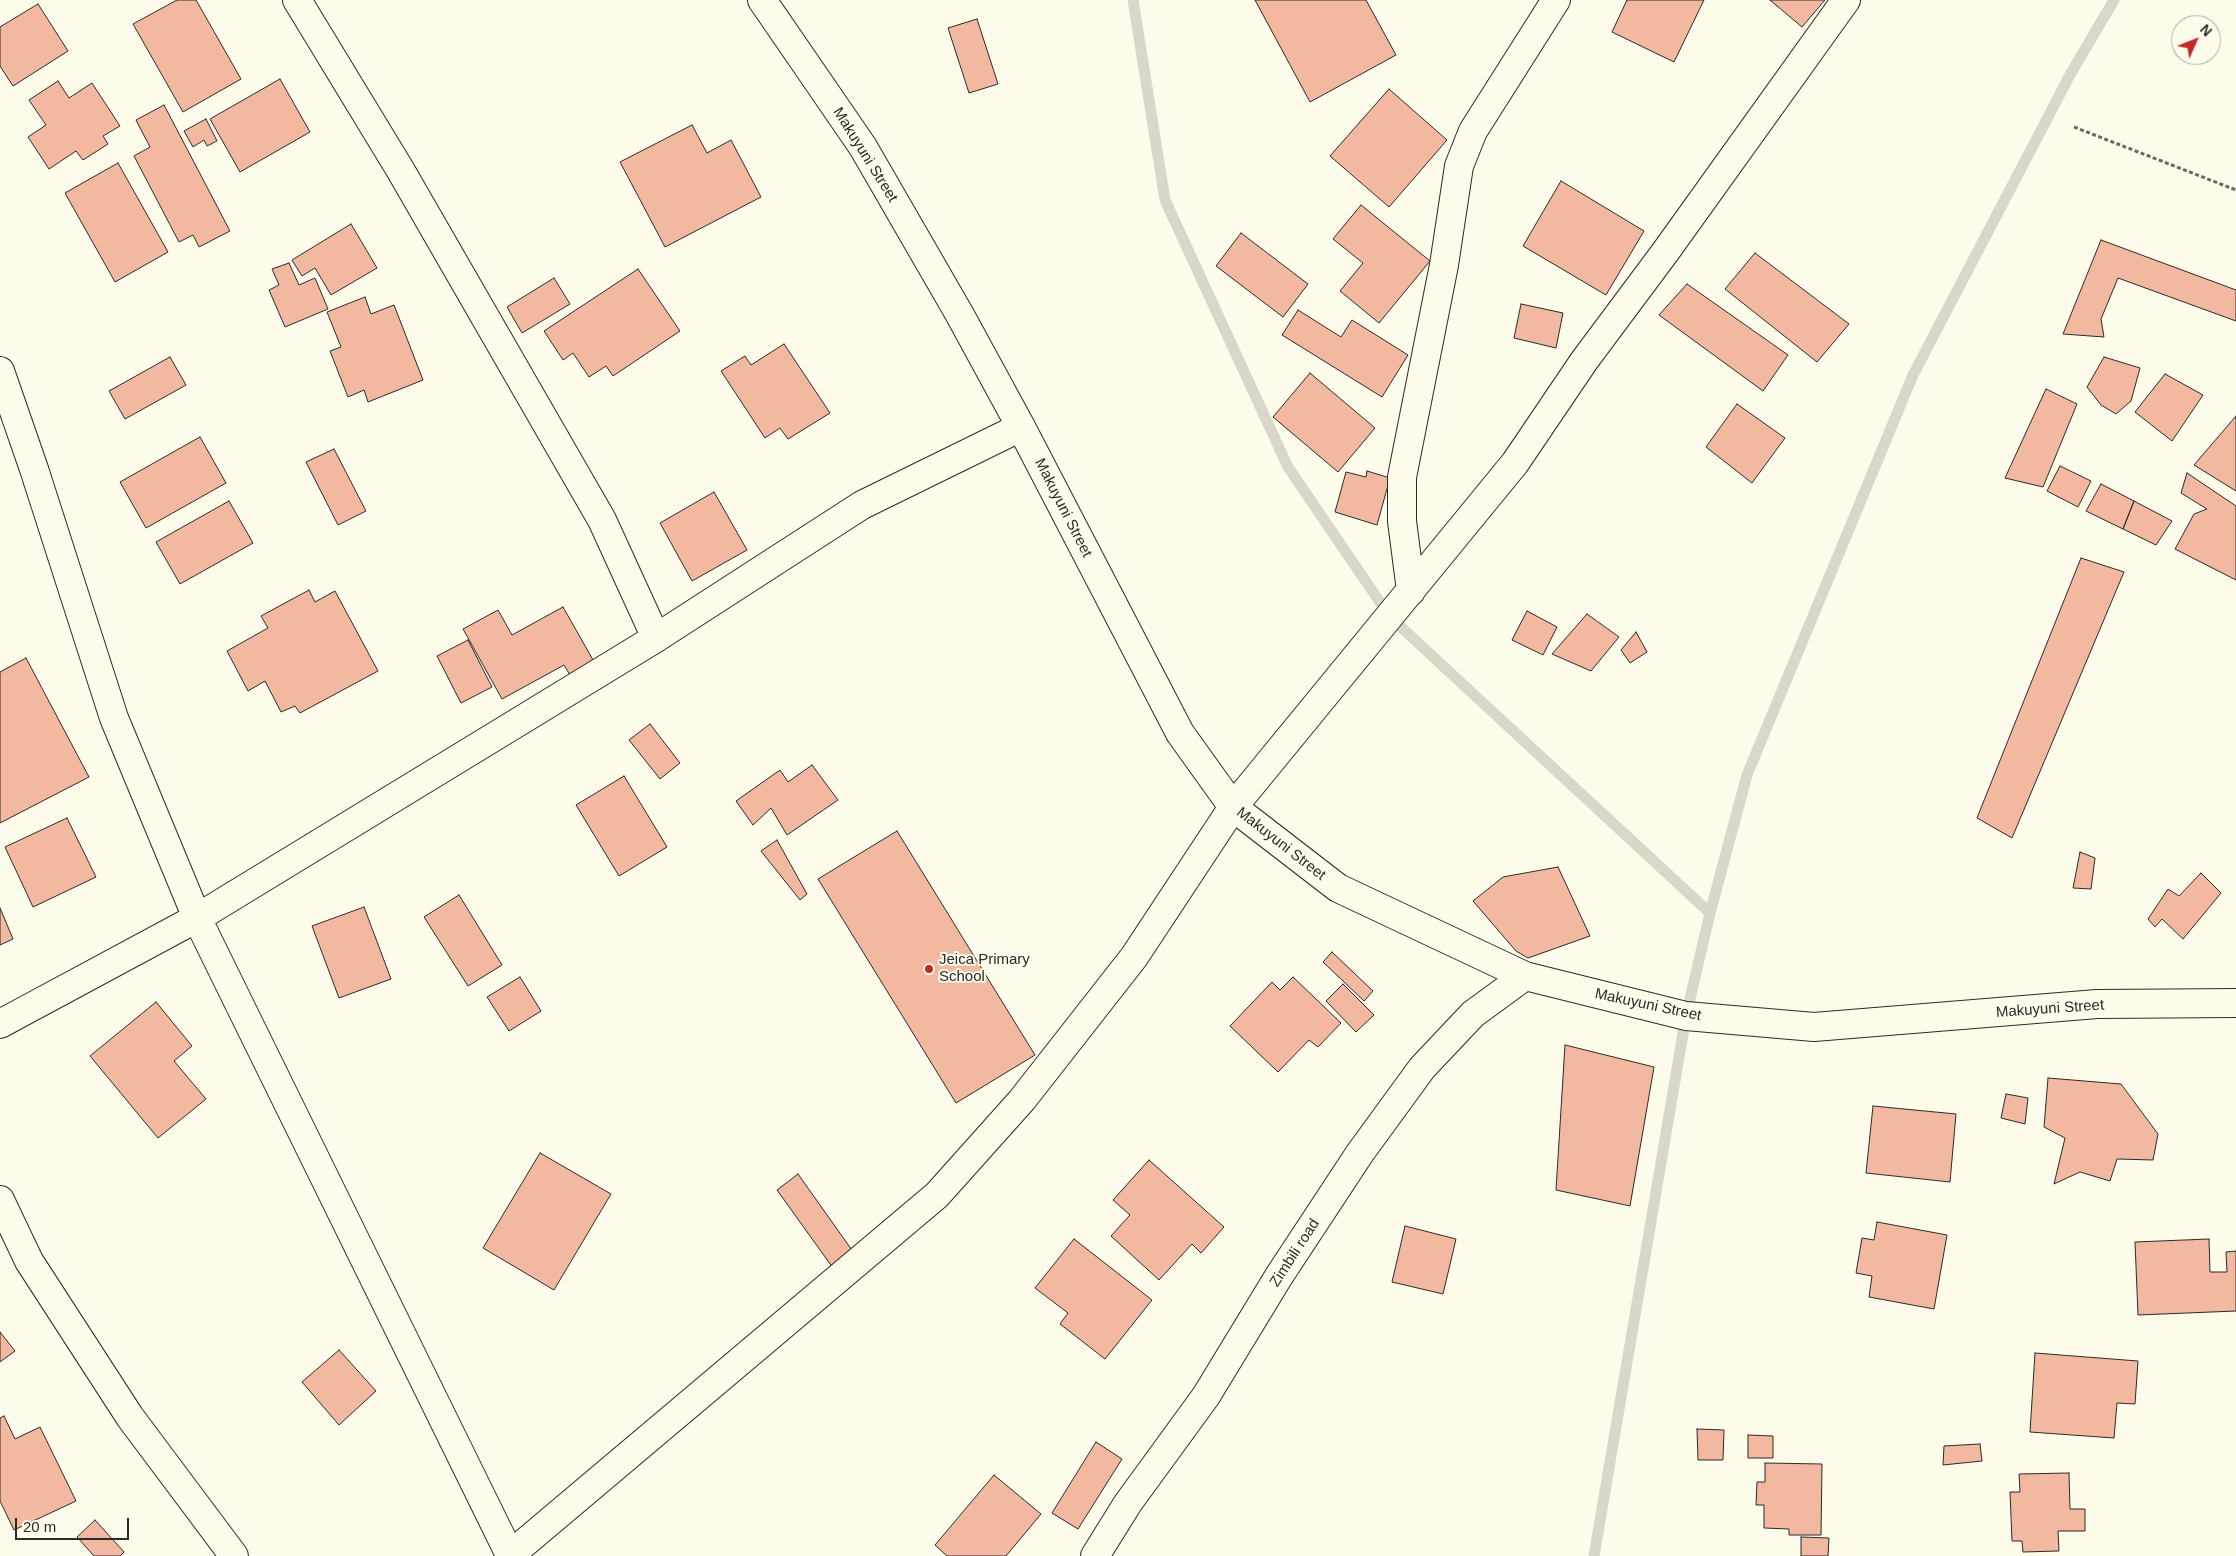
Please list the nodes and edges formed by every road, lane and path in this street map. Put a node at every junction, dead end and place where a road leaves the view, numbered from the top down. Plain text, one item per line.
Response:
1 (297, 0) edge
2 (762, 0) edge
3 (1556, 0) edge
4 (1846, 0) edge
5 (2074, 127) dead end
6 (2236, 190) edge
7 (0, 371) edge
8 (1021, 427) junction
9 (1411, 592) junction
10 (656, 638) junction
11 (1233, 807) junction
12 (197, 918) junction
13 (1526, 976) junction
14 (2236, 1004) edge
15 (0, 1024) edge
16 (0, 1200) edge
17 (234, 1556) edge
18 (509, 1556) edge
19 (1094, 1556) edge

1 - 10 street
2 - 8 street, Makuyuni Street
3 - 9 street
4 - 9 street
5 - 6 path
7 - 12 street
8 - 10 street
8 - 11 street, Makuyuni Street
9 - 11 street
10 - 12 street
11 - 13 street, Makuyuni Street
11 - 18 street
12 - 15 street
12 - 18 street
13 - 14 street, Makuyuni Street
13 - 19 street, Zimbili road
16 - 17 street

